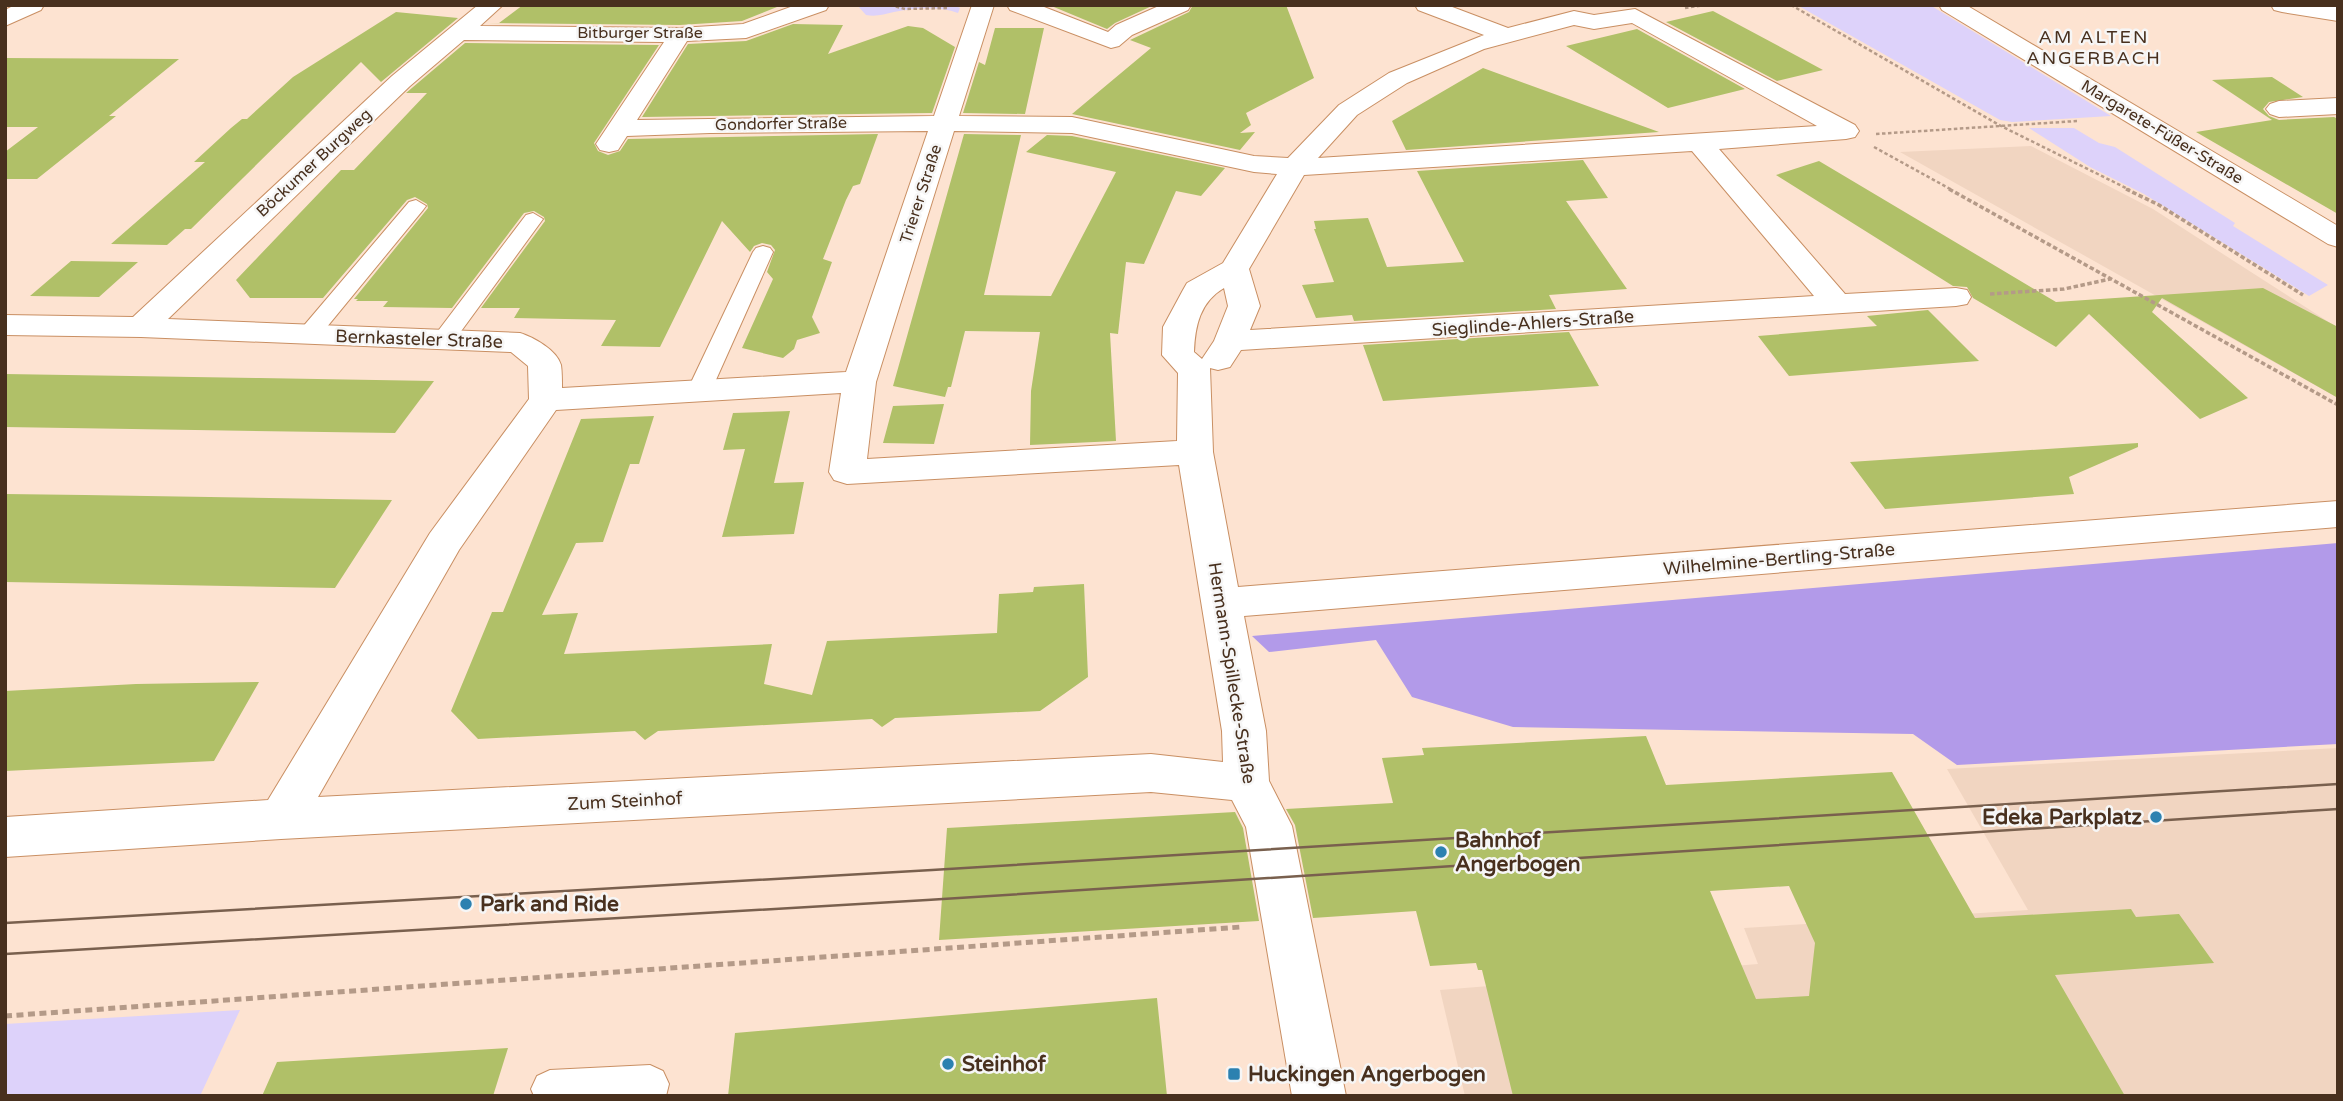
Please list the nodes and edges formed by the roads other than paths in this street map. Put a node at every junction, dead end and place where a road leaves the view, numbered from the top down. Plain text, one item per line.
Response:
1 (33, 5) edge
2 (492, 5) edge
3 (818, 5) edge
4 (983, 5) edge
5 (1018, 5) edge
6 (1180, 5) edge
7 (1426, 5) edge
8 (1950, 5) edge
9 (2282, 5) edge
10 (2326, 10) edge
11 (5, 19) edge
12 (457, 33) junction
13 (680, 34) junction
14 (1505, 35) junction
15 (2338, 106) edge
16 (2279, 109) dead end
17 (945, 123) junction
18 (617, 129) junction
19 (1699, 143) junction
20 (604, 152) dead end
21 (1295, 167) junction
22 (416, 206) dead end
23 (533, 219) dead end
24 (2338, 239) edge
25 (763, 252) dead end
26 (1234, 269) junction
27 (1956, 297) road end
28 (1837, 303) junction
29 (5, 325) edge
30 (141, 327) junction
31 (309, 334) junction
32 (443, 340) junction
33 (1230, 341) junction
34 (1195, 370) junction
35 (859, 382) junction
36 (699, 391) junction
37 (546, 400) junction
38 (1195, 452) junction
39 (2338, 514) edge
40 (1221, 603) junction
41 (1245, 783) junction
42 (281, 819) junction
43 (5, 837) edge
44 (550, 1088) dead end
45 (647, 1096) edge
46 (1319, 1096) edge

1 - 11 street
2 - 12 street, Böckumer Burgweg
3 - 13 street, Bitburger Straße
4 - 17 street, Trierer Straße
5 - 6 street
7 - 14 street
8 - 24 street, Margarete-Füßer-Straße
9 - 10 street
12 - 13 street, Bitburger Straße
12 - 30 street, Böckumer Burgweg
13 - 18 street
14 - 19 street
14 - 21 street
15 - 16 street
17 - 18 street, Gondorfer Straße
17 - 21 street
17 - 35 street, Trierer Straße
18 - 20 street
19 - 21 street
19 - 28 street
21 - 26 street
22 - 31 lane
23 - 32 lane
25 - 36 lane
26 - 33 street
26 - 34 street
27 - 28 street, Sieglinde-Ahlers-Straße
28 - 33 street, Sieglinde-Ahlers-Straße
29 - 30 street, Bernkasteler Straße
30 - 31 street, Bernkasteler Straße
31 - 32 street, Bernkasteler Straße
32 - 37 street, Bernkasteler Straße
33 - 34 street
34 - 38 street, Hermann-Spillecke-Straße
35 - 36 street
35 - 38 street, Trierer Straße
36 - 37 street
37 - 42 street
38 - 40 street, Hermann-Spillecke-Straße
39 - 40 street, Wilhelmine-Bertling-Straße
40 - 41 street, Hermann-Spillecke-Straße
41 - 42 street, Zum Steinhof
41 - 46 street, Hermann-Spillecke-Straße
42 - 43 street, Zum Steinhof
44 - 45 lane

